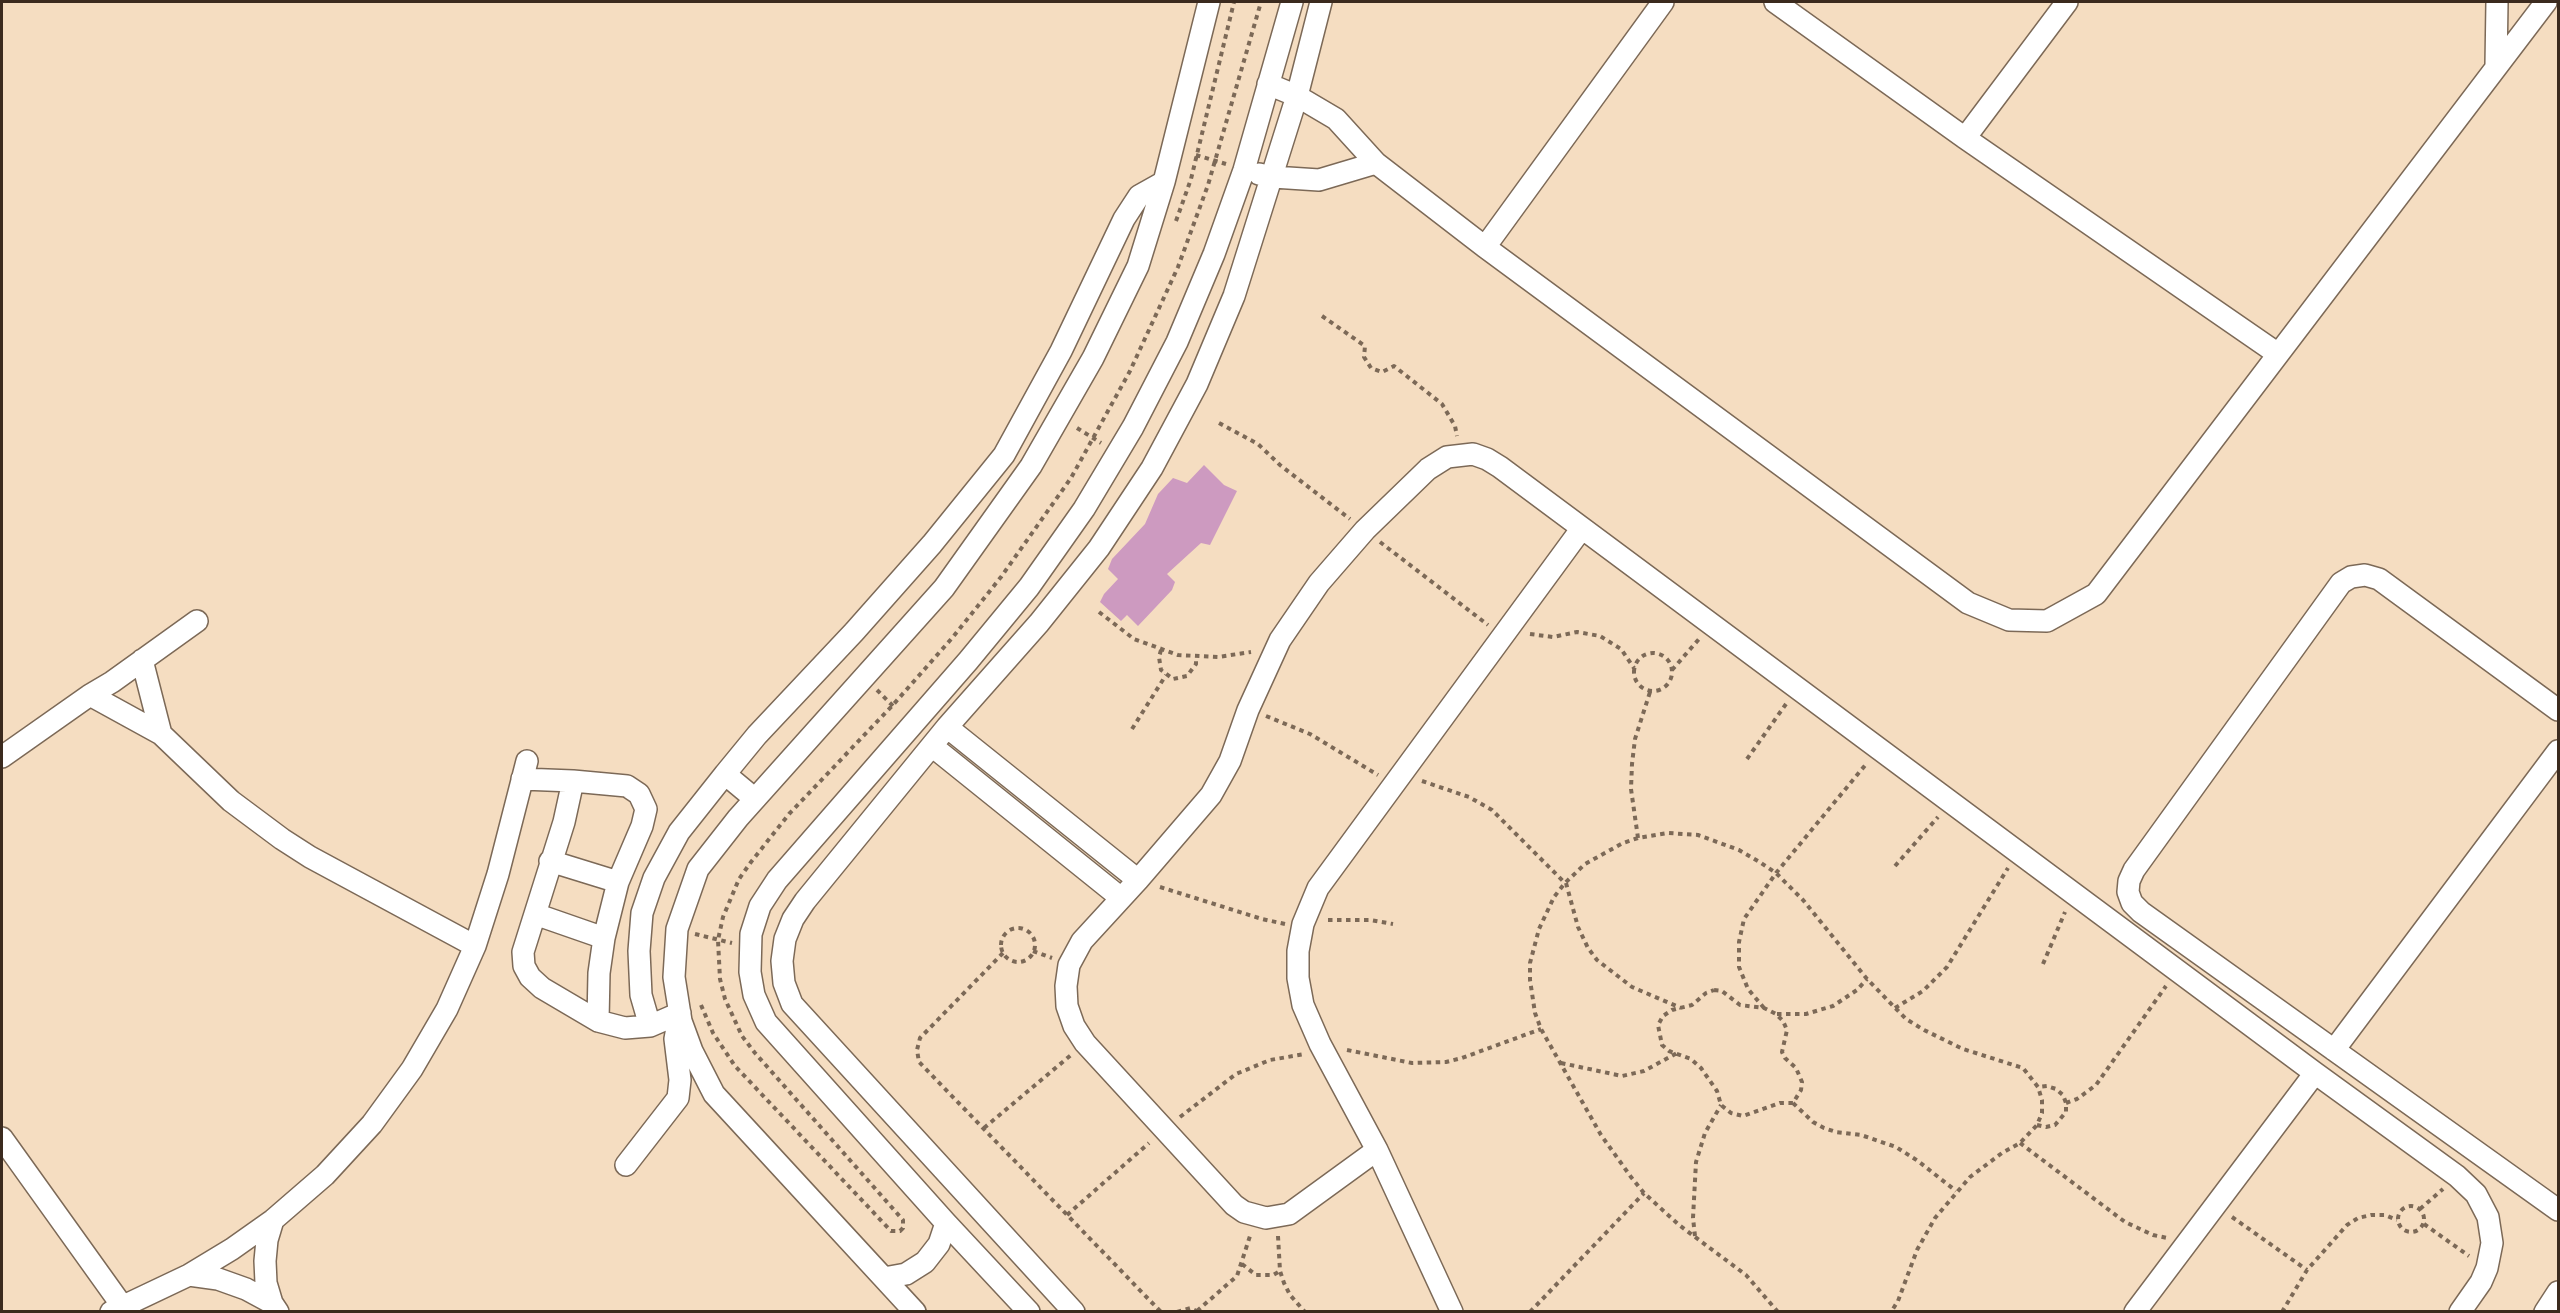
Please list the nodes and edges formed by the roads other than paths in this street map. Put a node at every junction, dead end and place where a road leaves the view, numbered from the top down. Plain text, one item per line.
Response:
1 (1209, 2) edge
2 (1292, 2) edge
3 (1321, 2) edge
4 (1663, 2) edge
5 (1775, 2) edge
6 (2067, 2) edge
7 (2497, 2) edge
8 (2546, 2) edge
9 (2496, 66) junction
10 (1268, 84) junction
11 (1297, 96) junction
12 (1965, 138) junction
13 (1376, 163) junction
14 (1244, 170) junction
15 (1273, 177) junction
16 (1164, 182) junction
17 (1485, 247) junction
18 (2278, 354) junction
19 (1582, 528) junction
20 (197, 621) dead end
21 (142, 660) junction
22 (90, 695) junction
23 (2559, 710) edge
24 (947, 727) junction
25 (161, 734) junction
26 (932, 746) junction
27 (2559, 751) edge
28 (2, 757) edge
29 (725, 774) junction
30 (573, 780) junction
31 (755, 799) junction
32 (550, 861) junction
33 (1138, 880) junction
34 (618, 882) junction
35 (1121, 898) junction
36 (535, 914) junction
37 (604, 938) junction
38 (475, 946) junction
39 (681, 1017) junction
40 (598, 1021) junction
41 (650, 1026) junction
42 (2334, 1050) junction
43 (2314, 1073) junction
44 (2, 1138) edge
45 (1377, 1149) junction
46 (626, 1165) dead end
47 (2558, 1210) edge
48 (273, 1220) junction
49 (945, 1223) junction
50 (189, 1275) junction
51 (884, 1278) junction
52 (2559, 1292) edge
53 (275, 1307) edge
54 (117, 1309) edge
55 (1021, 1310) edge
56 (915, 1311) edge
57 (1074, 1311) edge
58 (1452, 1311) edge
59 (2135, 1311) edge
60 (2460, 1311) edge
61 (2545, 1311) edge

1 - 16 street
2 - 10 street
3 - 11 street
4 - 17 street
5 - 12 street
6 - 12 street
7 - 9 street
8 - 9 street
9 - 18 street
10 - 11 street
10 - 14 street
11 - 13 street
11 - 15 street
12 - 18 street
13 - 15 street
13 - 17 street
14 - 15 street
14 - 49 street
15 - 24 street
16 - 29 street
16 - 31 street
17 - 18 street
19 - 33 street
19 - 43 street
19 - 45 street
20 - 21 street
21 - 22 street
21 - 25 street
22 - 25 street
22 - 28 street
23 - 42 street
24 - 26 street
24 - 33 street
25 - 38 street
26 - 35 street
26 - 57 street
27 - 42 street
29 - 31 street
29 - 41 street
30 - 32 street
30 - 34 street
30 - 38 street
31 - 39 street
32 - 34 street
32 - 36 street
33 - 35 street
34 - 37 street
35 - 45 street
36 - 37 street
36 - 40 street
37 - 40 street
38 - 48 street
39 - 41 street
39 - 46 street
39 - 51 street
40 - 41 street
42 - 47 street
43 - 59 street
43 - 60 street
44 - 54 street
45 - 58 street
48 - 50 street
48 - 53 street
49 - 51 street
49 - 55 street
50 - 53 street
50 - 54 street
51 - 56 street
52 - 61 street

